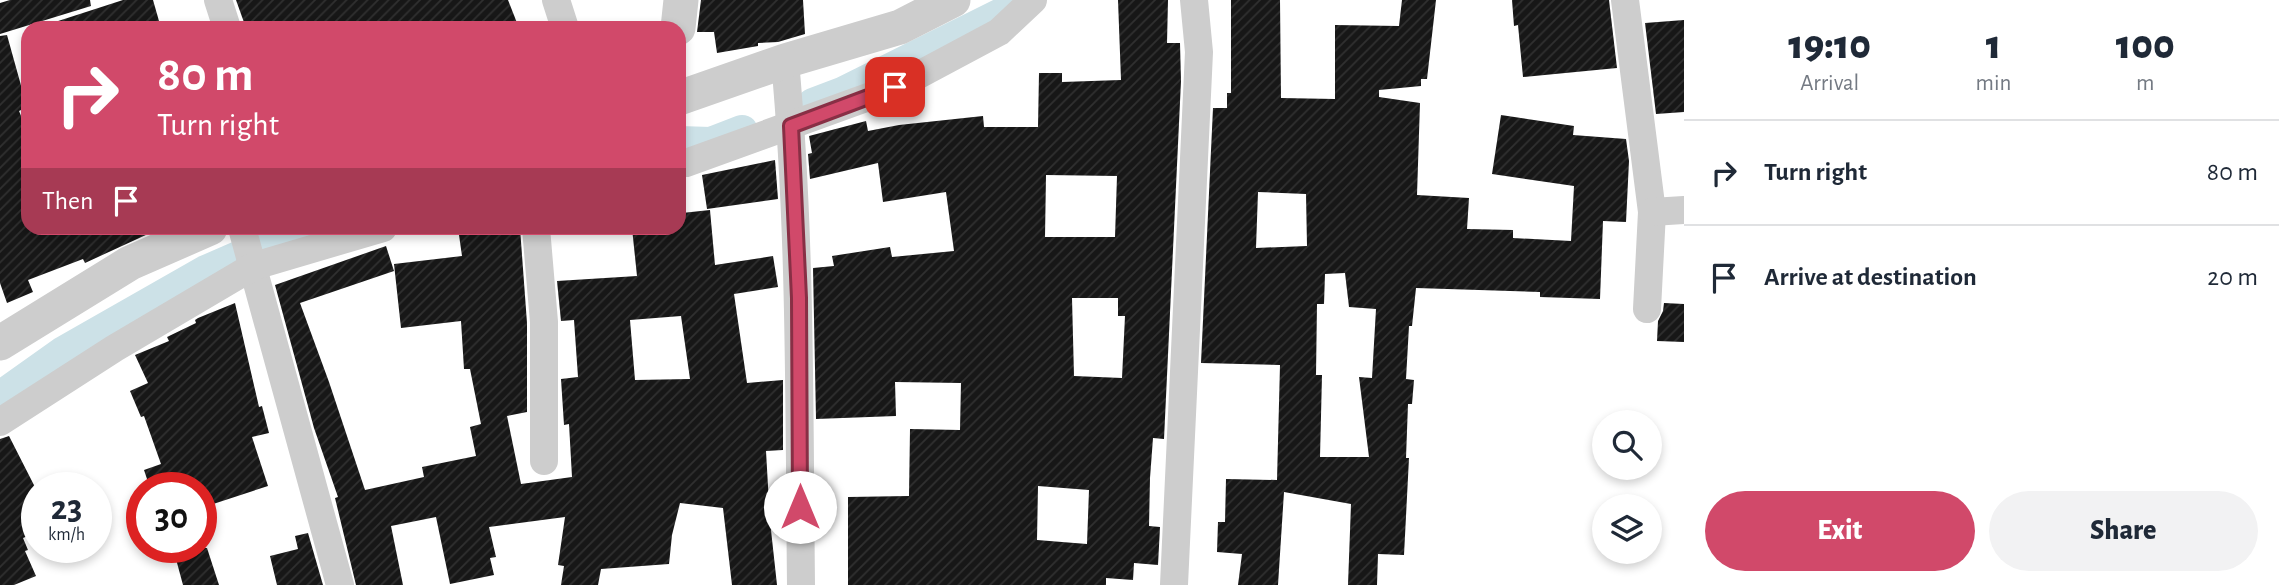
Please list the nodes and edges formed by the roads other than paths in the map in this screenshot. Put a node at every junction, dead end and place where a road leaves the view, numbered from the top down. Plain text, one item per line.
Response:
1 (218, 0) edge
2 (556, 0) edge
3 (681, 0) edge
4 (953, 0) edge
5 (1033, 0) edge
6 (1194, 0) edge
7 (1625, 0) edge
8 (225, 21) edge
9 (563, 21) edge
10 (679, 21) edge
11 (785, 61) junction
12 (686, 96) edge
13 (791, 126) junction
14 (686, 163) edge
15 (1684, 210) edge
16 (1652, 212) junction
17 (194, 235) edge
18 (244, 235) edge
19 (359, 235) edge
20 (537, 235) edge
21 (254, 266) junction
22 (1647, 309) dead end
23 (0, 343) edge
24 (0, 422) edge
25 (544, 461) dead end
26 (340, 585) edge
27 (801, 585) edge
28 (1174, 585) edge

1 - 8 street
2 - 9 street
3 - 10 street
4 - 11 street
5 - 13 street
6 - 28 street
7 - 16 street
11 - 12 street
11 - 13 street
13 - 14 street
13 - 27 street
15 - 16 street
16 - 22 street
17 - 23 street
18 - 21 street
19 - 21 street
20 - 25 street
21 - 24 street
21 - 26 street

